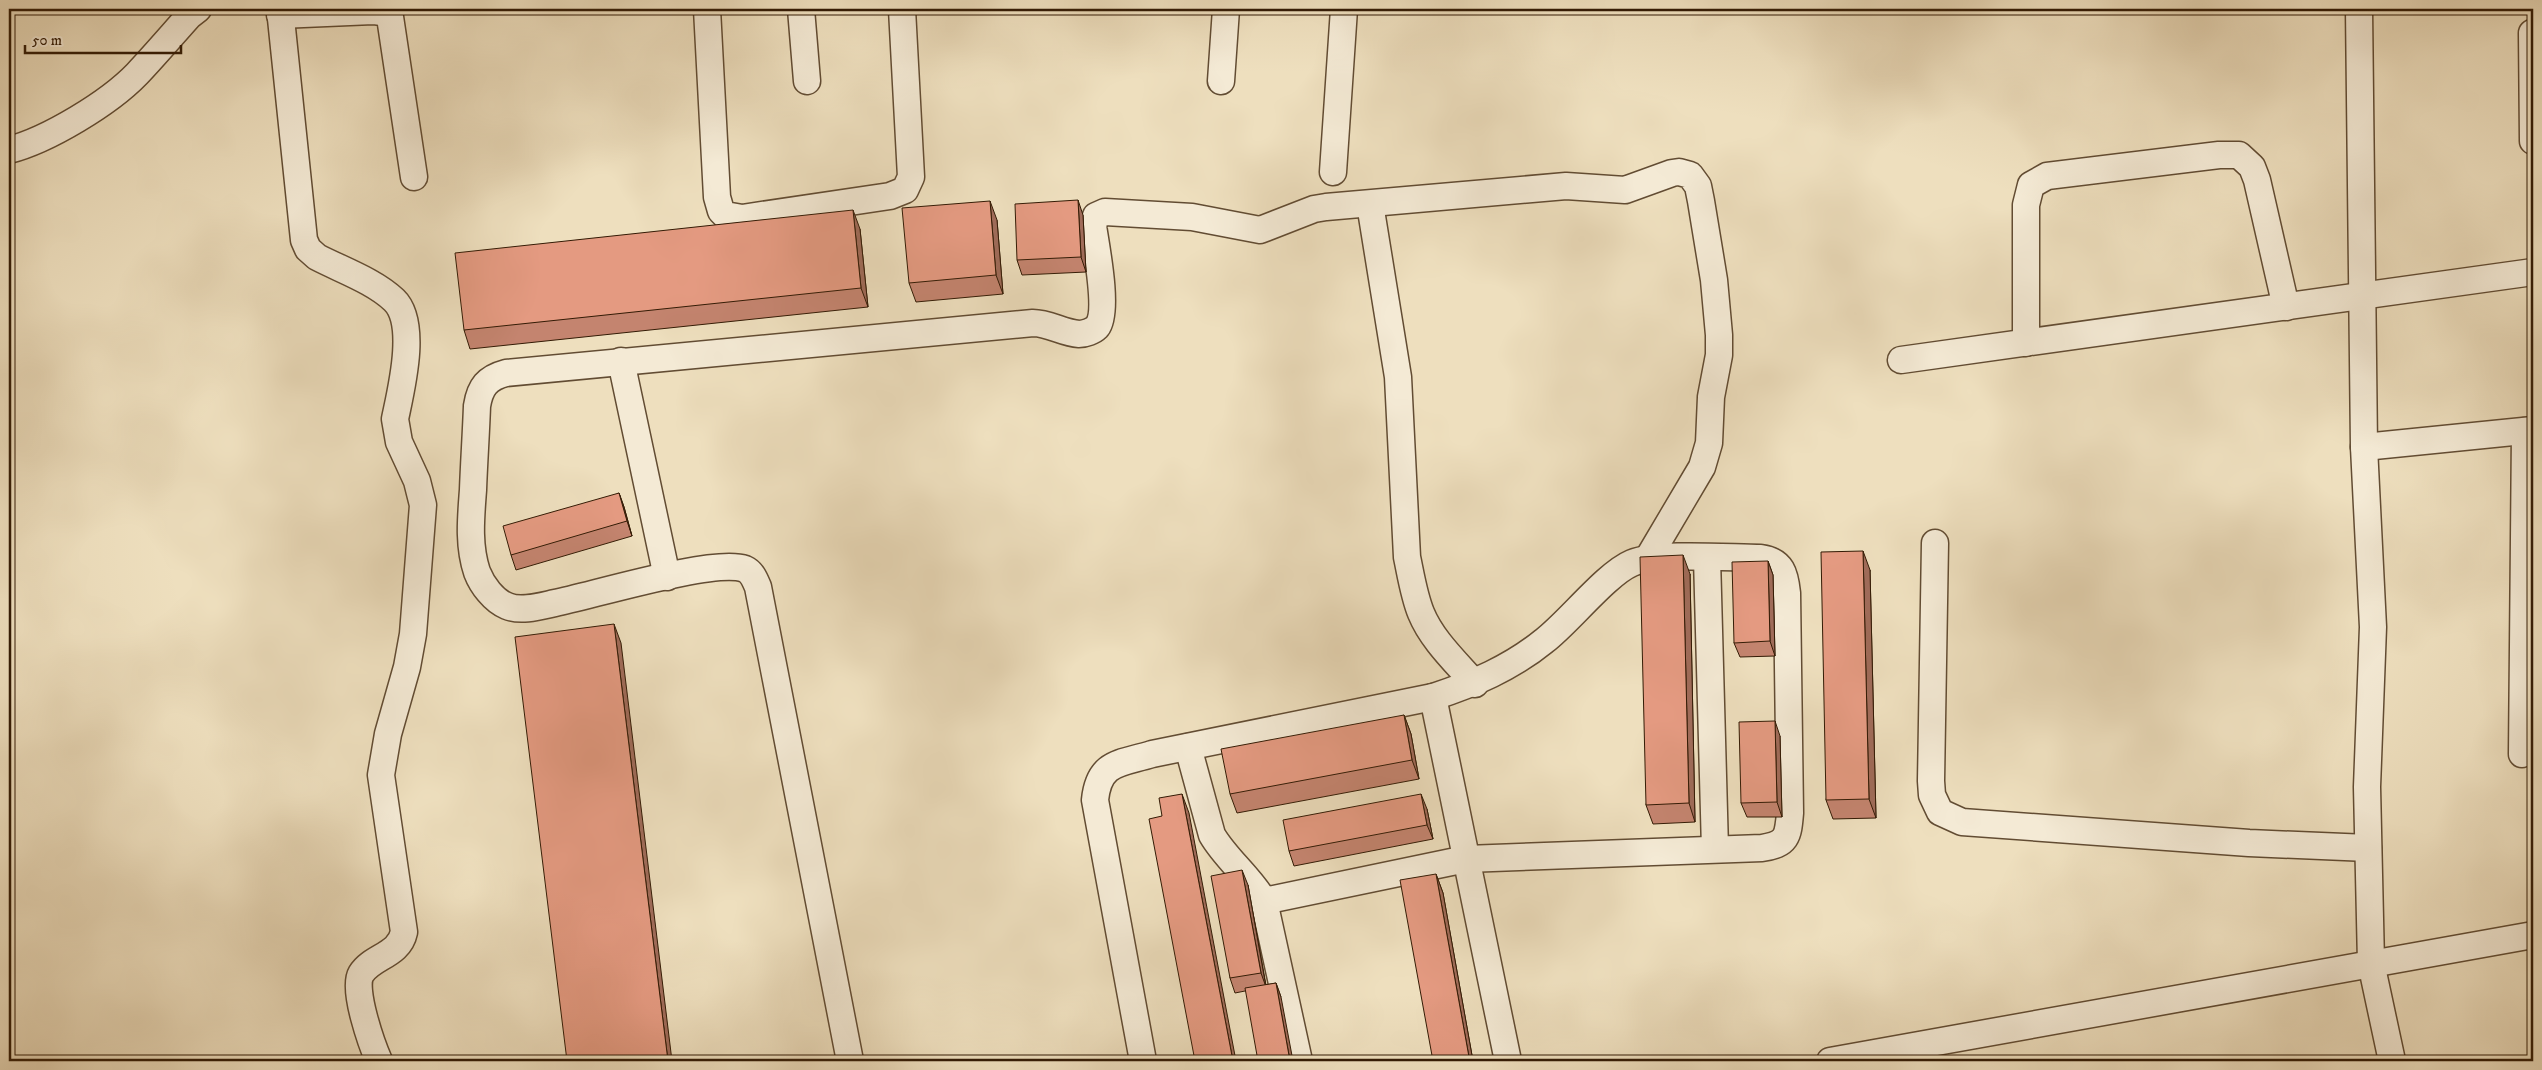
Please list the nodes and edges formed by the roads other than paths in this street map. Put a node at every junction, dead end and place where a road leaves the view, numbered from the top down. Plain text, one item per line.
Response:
1 (198, 9) edge
2 (707, 9) edge
3 (800, 9) edge
4 (902, 9) edge
5 (1226, 9) edge
6 (1344, 9) edge
7 (2360, 9) edge
8 (280, 12) edge
9 (2532, 33) dead end
10 (807, 81) dead end
11 (1221, 81) dead end
12 (2533, 141) edge
13 (9, 150) edge
14 (1333, 172) dead end
15 (414, 177) dead end
16 (1370, 204) junction
17 (2533, 272) edge
18 (2363, 296) junction
19 (2286, 307) junction
20 (2026, 343) junction
21 (1901, 360) dead end
22 (621, 361) junction
23 (2529, 431) edge
24 (2364, 447) junction
25 (1935, 544) dead end
26 (1707, 558) junction
27 (1648, 560) junction
28 (667, 577) junction
29 (2528, 683) edge
30 (1475, 684) junction
31 (1433, 696) junction
32 (1188, 747) junction
33 (2522, 754) dead end
34 (2368, 848) junction
35 (1715, 849) junction
36 (1466, 859) junction
37 (1264, 901) junction
38 (2533, 935) edge
39 (2371, 963) junction
40 (378, 1061) edge
41 (850, 1061) edge
42 (1143, 1061) edge
43 (1299, 1061) edge
44 (1508, 1061) edge
45 (1830, 1061) edge
46 (2392, 1061) edge

1 - 13 street
2 - 4 street
3 - 10 street
5 - 11 street
6 - 14 street
7 - 18 street
8 - 15 street
8 - 40 street
9 - 12 street
16 - 22 street
16 - 27 street
16 - 30 street
17 - 18 street
18 - 19 street
18 - 24 street
19 - 20 street
19 - 20 street
20 - 21 street
22 - 28 street
22 - 28 street
23 - 24 street
23 - 29 street
24 - 34 street
25 - 34 street
26 - 27 street
26 - 35 street
26 - 35 street
27 - 30 street
28 - 41 street
29 - 33 street
30 - 31 street
31 - 32 street
31 - 36 street
32 - 37 street
32 - 42 street
34 - 39 street
35 - 36 street
36 - 37 street
36 - 44 street
37 - 43 street
38 - 39 street
39 - 45 street
39 - 46 street

